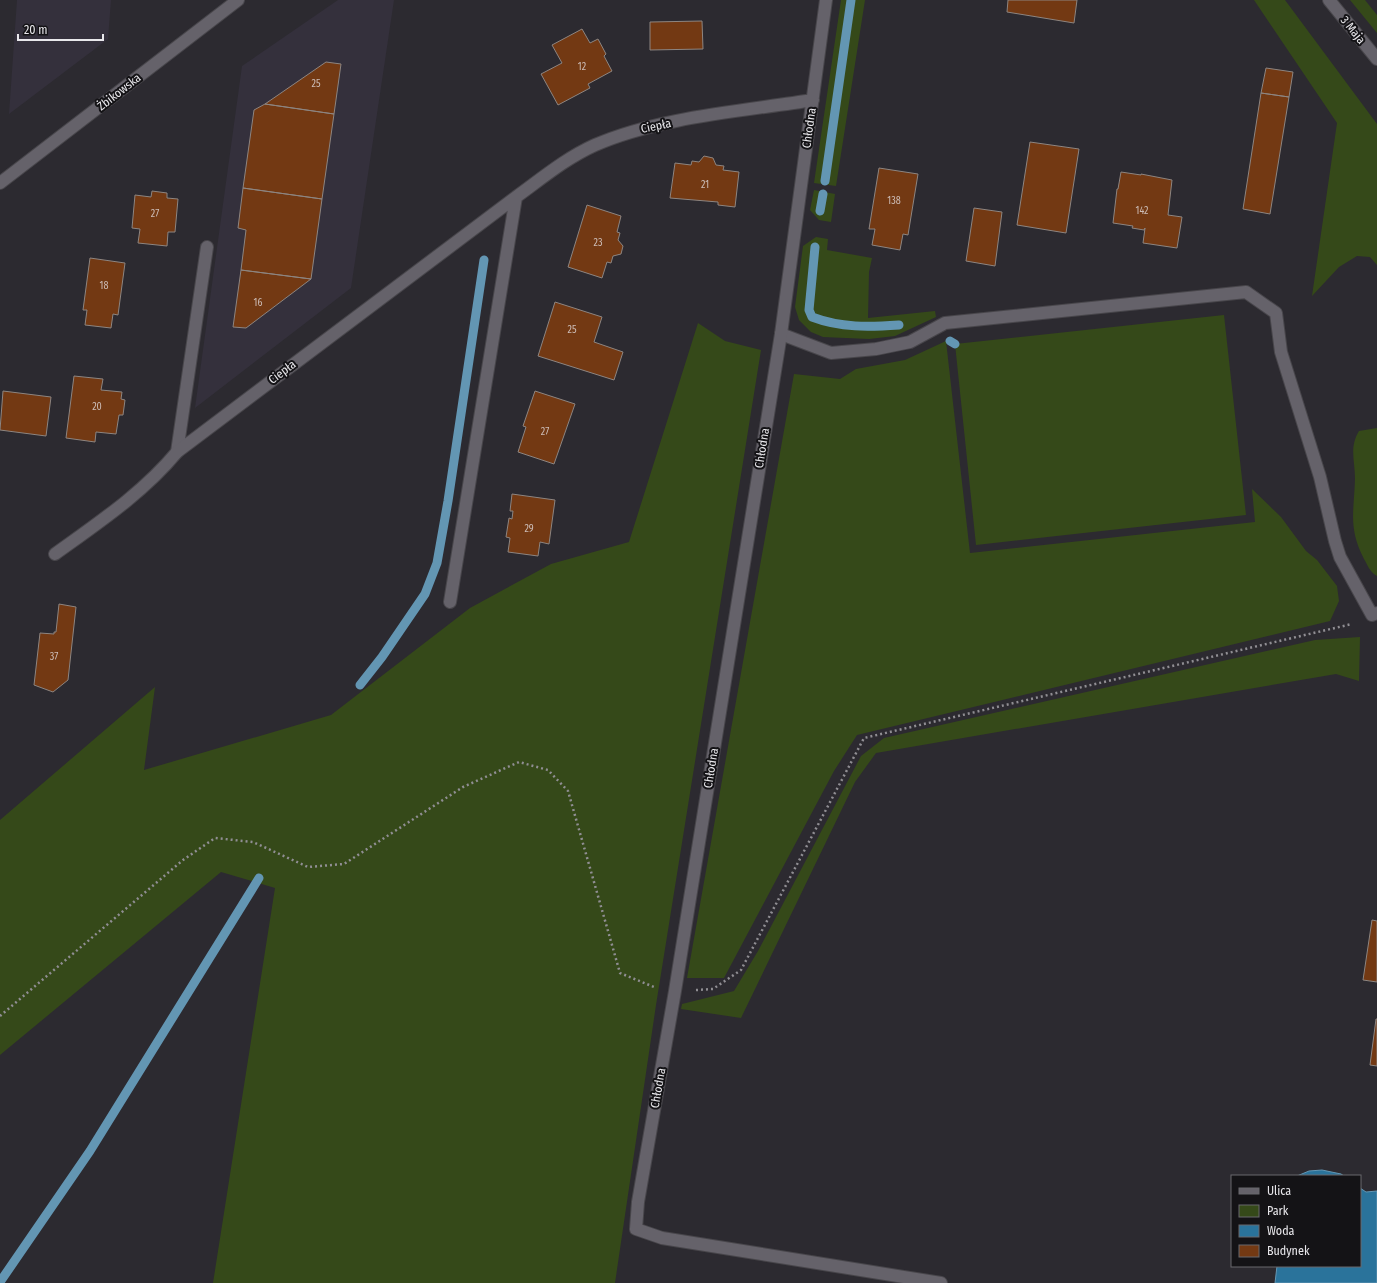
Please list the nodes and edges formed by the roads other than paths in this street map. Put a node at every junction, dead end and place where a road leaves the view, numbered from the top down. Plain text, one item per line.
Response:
1 (238, 0) edge
2 (826, 0) edge
3 (1329, 0) edge
4 (1377, 59) edge
5 (813, 100) junction
6 (0, 183) edge
7 (516, 197) junction
8 (207, 247) dead end
9 (781, 334) junction
10 (177, 452) junction
11 (54, 554) dead end
12 (450, 602) dead end
13 (1374, 614) edge
14 (941, 1283) edge

1 - 6 street, Żbikowska
2 - 5 street, Chłodna
3 - 4 street, 3 Maja
5 - 7 street, Ciepła
5 - 9 street, Chłodna
7 - 10 street, Ciepła
7 - 12 street
8 - 10 street
9 - 13 street
9 - 14 street, Chłodna
10 - 11 street, Ciepła

